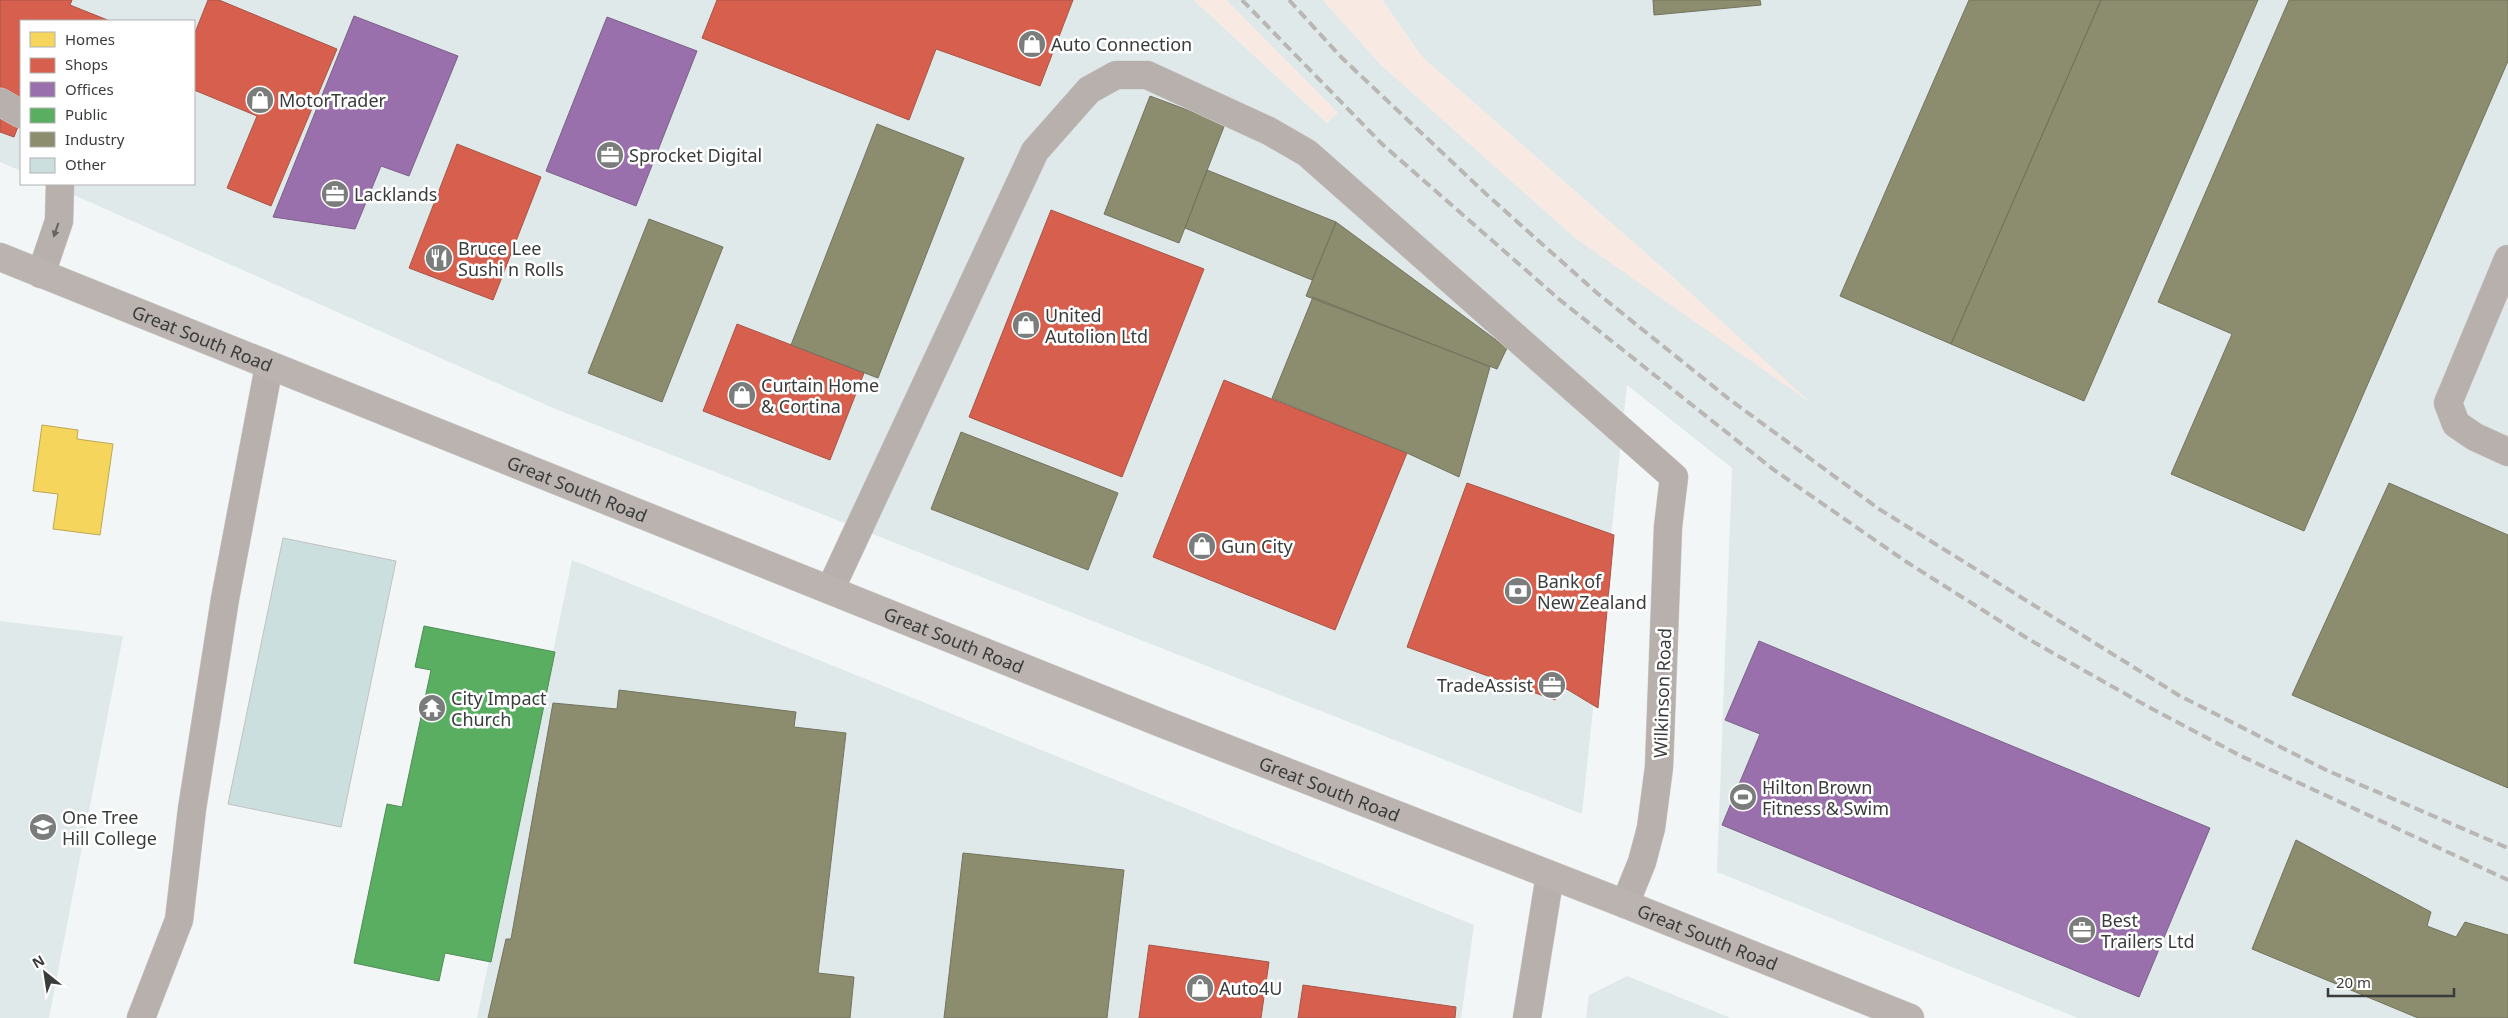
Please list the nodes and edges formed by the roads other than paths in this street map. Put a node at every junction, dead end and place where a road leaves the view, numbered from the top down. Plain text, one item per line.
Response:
1 (0, 102) edge
2 (20, 113) edge
3 (60, 185) edge
4 (0, 258) edge
5 (2508, 259) edge
6 (41, 274) junction
7 (269, 366) junction
8 (2508, 452) edge
9 (830, 590) junction
10 (1550, 875) junction
11 (1625, 904) junction
12 (141, 1018) edge
13 (1527, 1018) edge
14 (1910, 1018) edge

1 - 2 street
3 -> 6 street
4 - 6 main road, Great South Road
5 - 8 street
6 - 7 main road, Great South Road
7 - 9 main road, Great South Road
7 - 12 street
9 - 10 main road, Great South Road
9 - 11 street, Wilkinson Road
10 - 11 main road, Great South Road
10 - 13 street
11 - 14 main road, Great South Road

